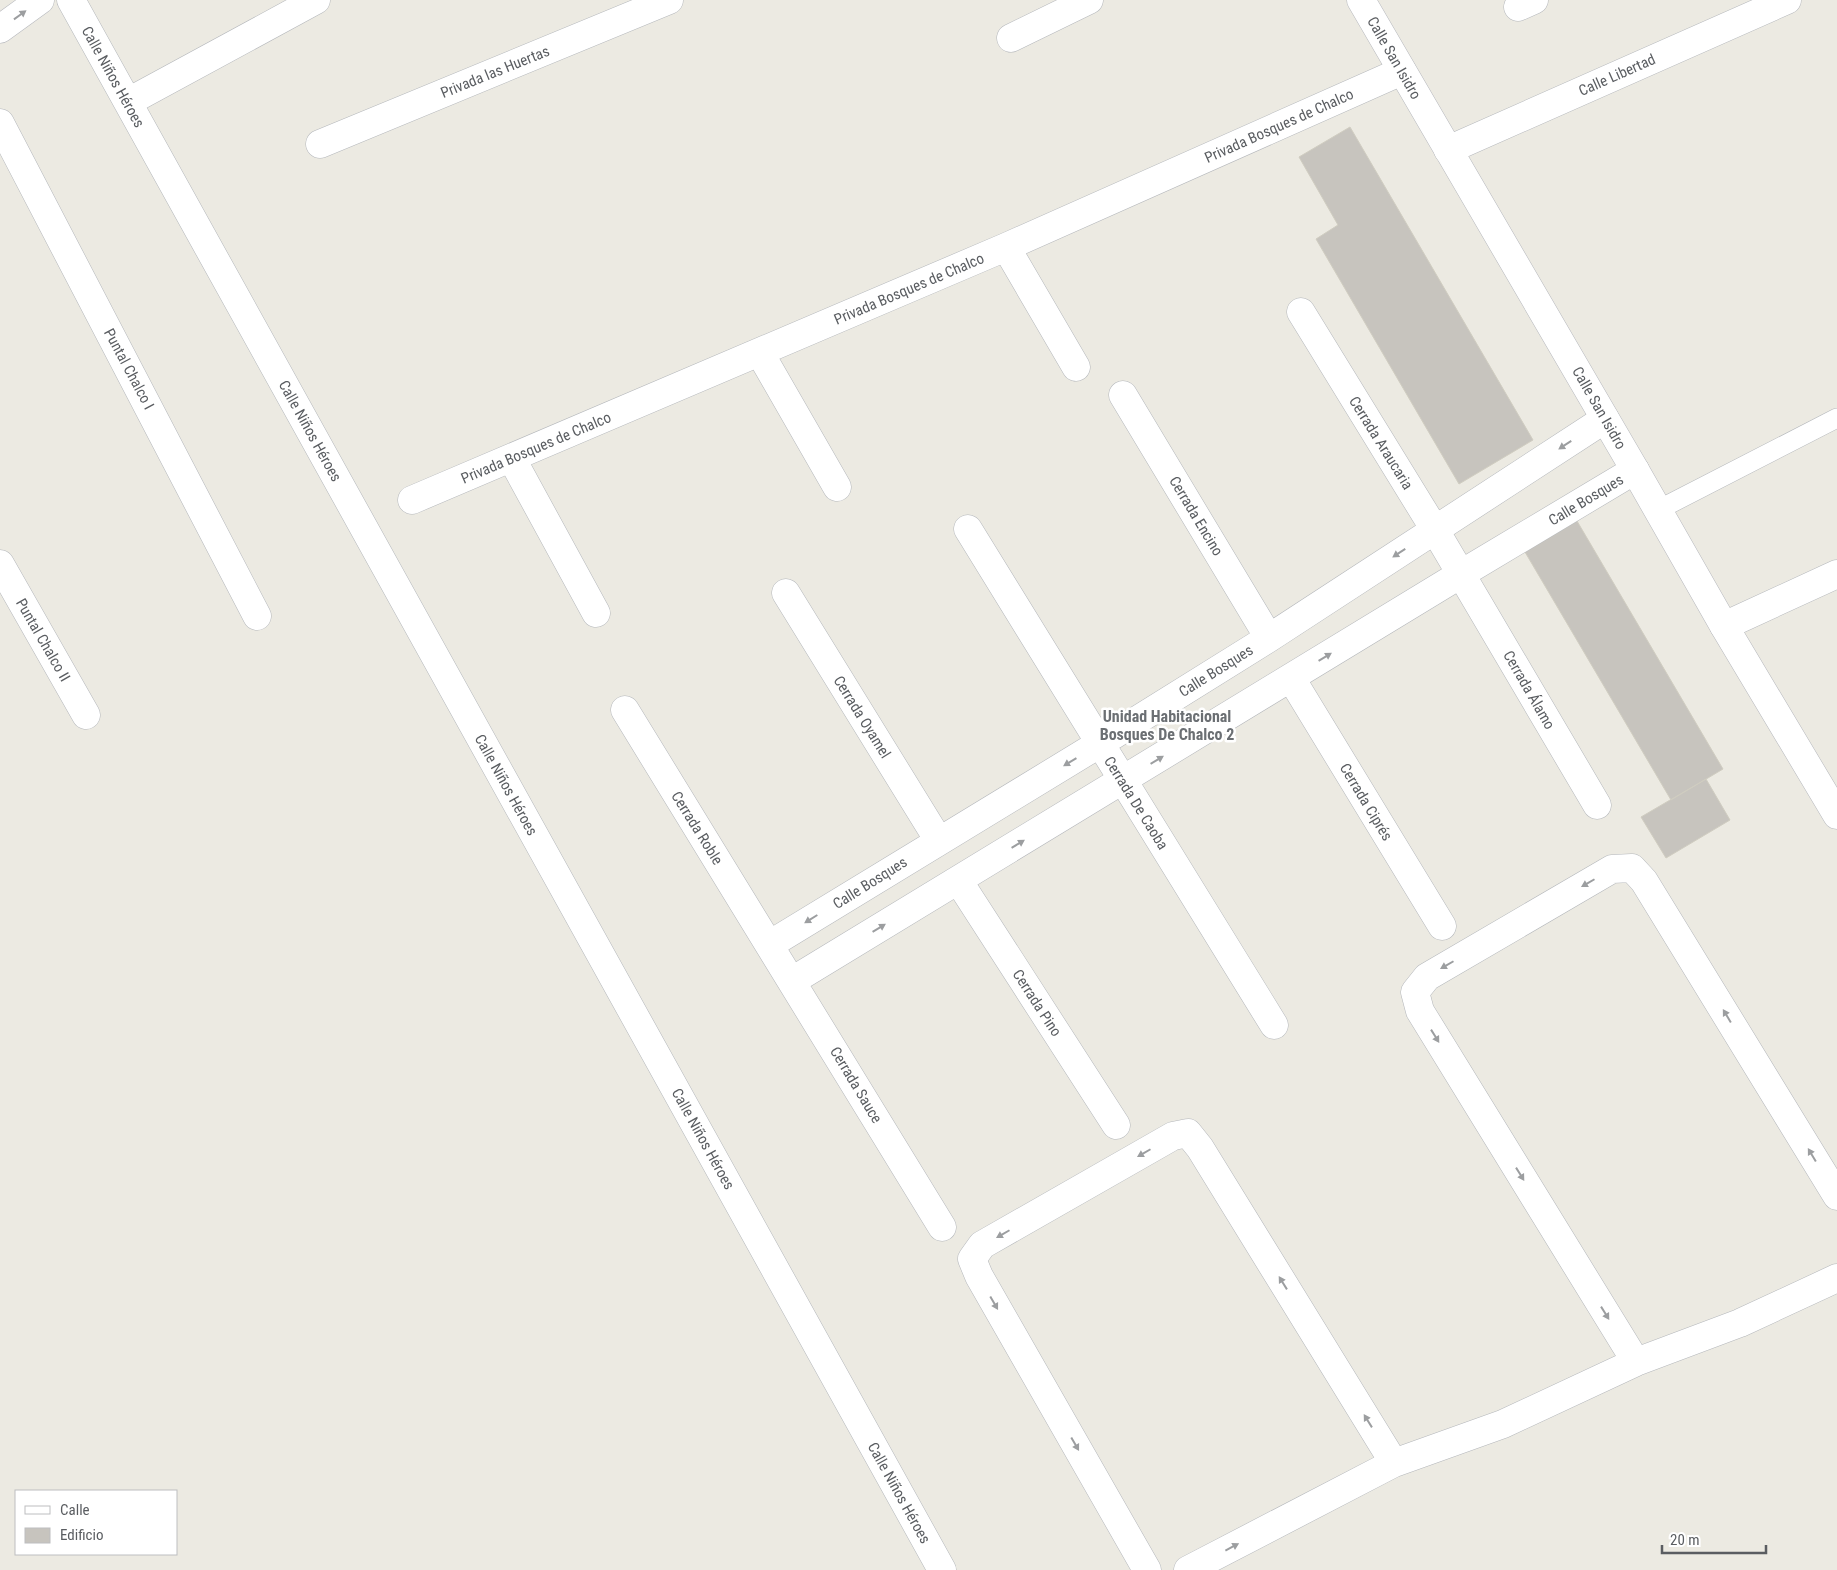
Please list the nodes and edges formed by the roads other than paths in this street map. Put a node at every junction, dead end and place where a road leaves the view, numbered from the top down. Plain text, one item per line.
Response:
1 (40, 0) edge
2 (71, 0) edge
3 (316, 0) edge
4 (669, 0) edge
5 (1089, 0) edge
6 (1361, 0) edge
7 (1787, 0) edge
8 (0, 29) edge
9 (1011, 38) dead end
10 (1402, 71) junction
11 (128, 102) junction
12 (0, 123) edge
13 (320, 144) dead end
14 (1448, 150) junction
15 (1006, 247) junction
16 (1301, 312) dead end
17 (760, 352) junction
18 (1076, 366) dead end
19 (1123, 395) dead end
20 (1837, 418) edge
21 (1606, 419) junction
22 (512, 459) junction
23 (1635, 470) junction
24 (837, 488) dead end
25 (412, 500) dead end
26 (1658, 510) junction
27 (968, 529) dead end
28 (1435, 530) junction
29 (0, 564) edge
30 (1461, 574) junction
31 (1837, 574) edge
32 (786, 592) dead end
33 (596, 613) dead end
34 (257, 616) dead end
35 (1724, 626) junction
36 (1269, 638) junction
37 (1291, 678) junction
38 (625, 710) dead end
39 (86, 715) dead end
40 (1099, 744) junction
41 (1122, 781) junction
42 (1597, 805) dead end
43 (1837, 815) edge
44 (939, 841) junction
45 (958, 880) junction
46 (1442, 926) dead end
47 (769, 945) junction
48 (792, 981) junction
49 (1274, 1025) dead end
50 (1116, 1125) dead end
51 (1837, 1196) edge
52 (942, 1226) dead end
53 (1837, 1278) edge
54 (1636, 1362) junction
55 (1394, 1463) junction
56 (942, 1570) edge
57 (1147, 1570) edge
58 (1188, 1570) edge

8 -> 1 street
2 - 11 street, Calle Niños Héroes
3 - 11 street
4 - 13 street, Privada las Huertas
5 - 9 street
6 - 10 street, Calle San Isidro
7 - 14 street, Calle Libertad
10 - 14 street, Calle San Isidro
10 - 15 street, Privada Bosques de Chalco
11 - 56 street, Calle Niños Héroes
12 - 34 street, Puntal Chalco I
14 - 21 street, Calle San Isidro
15 - 17 street, Privada Bosques de Chalco
15 - 18 street
16 - 28 street, Cerrada Araucaria
17 - 22 street, Privada Bosques de Chalco
17 - 24 street
19 - 36 street, Cerrada Encino
20 - 26 lane
21 - 23 street, Calle San Isidro
21 -> 28 street, Calle Bosques
22 - 25 street, Privada Bosques de Chalco
22 - 33 street
23 - 26 street, Calle San Isidro
23 - 30 street, Calle Bosques
26 - 35 street, Calle San Isidro
27 - 40 street, Cerrada De Caoba
28 - 30 street, Cerrada Araucaria
28 -> 36 street, Calle Bosques
29 - 39 street, Puntal Chalco II
37 -> 30 street, Calle Bosques
30 - 42 street, Cerrada Álamo
31 - 35 street
32 - 44 street, Cerrada Oyamel
35 - 43 street, Calle San Isidro
36 - 40 street, Calle Bosques
41 -> 37 street, Calle Bosques
37 - 46 street, Cerrada Ciprés
38 - 47 street, Cerrada Roble
40 - 41 street, Cerrada De Caoba
40 -> 44 street, Calle Bosques
45 -> 41 street, Calle Bosques
41 - 49 street, Cerrada De Caoba
44 -> 47 street, Calle Bosques
48 -> 45 street, Calle Bosques
45 - 50 street, Cerrada Pino
47 - 48 street, Cerrada Sauce
48 - 52 street, Cerrada Sauce
51 -> 54 street
53 - 54 street
54 - 55 street
55 -> 57 street
58 -> 55 street

